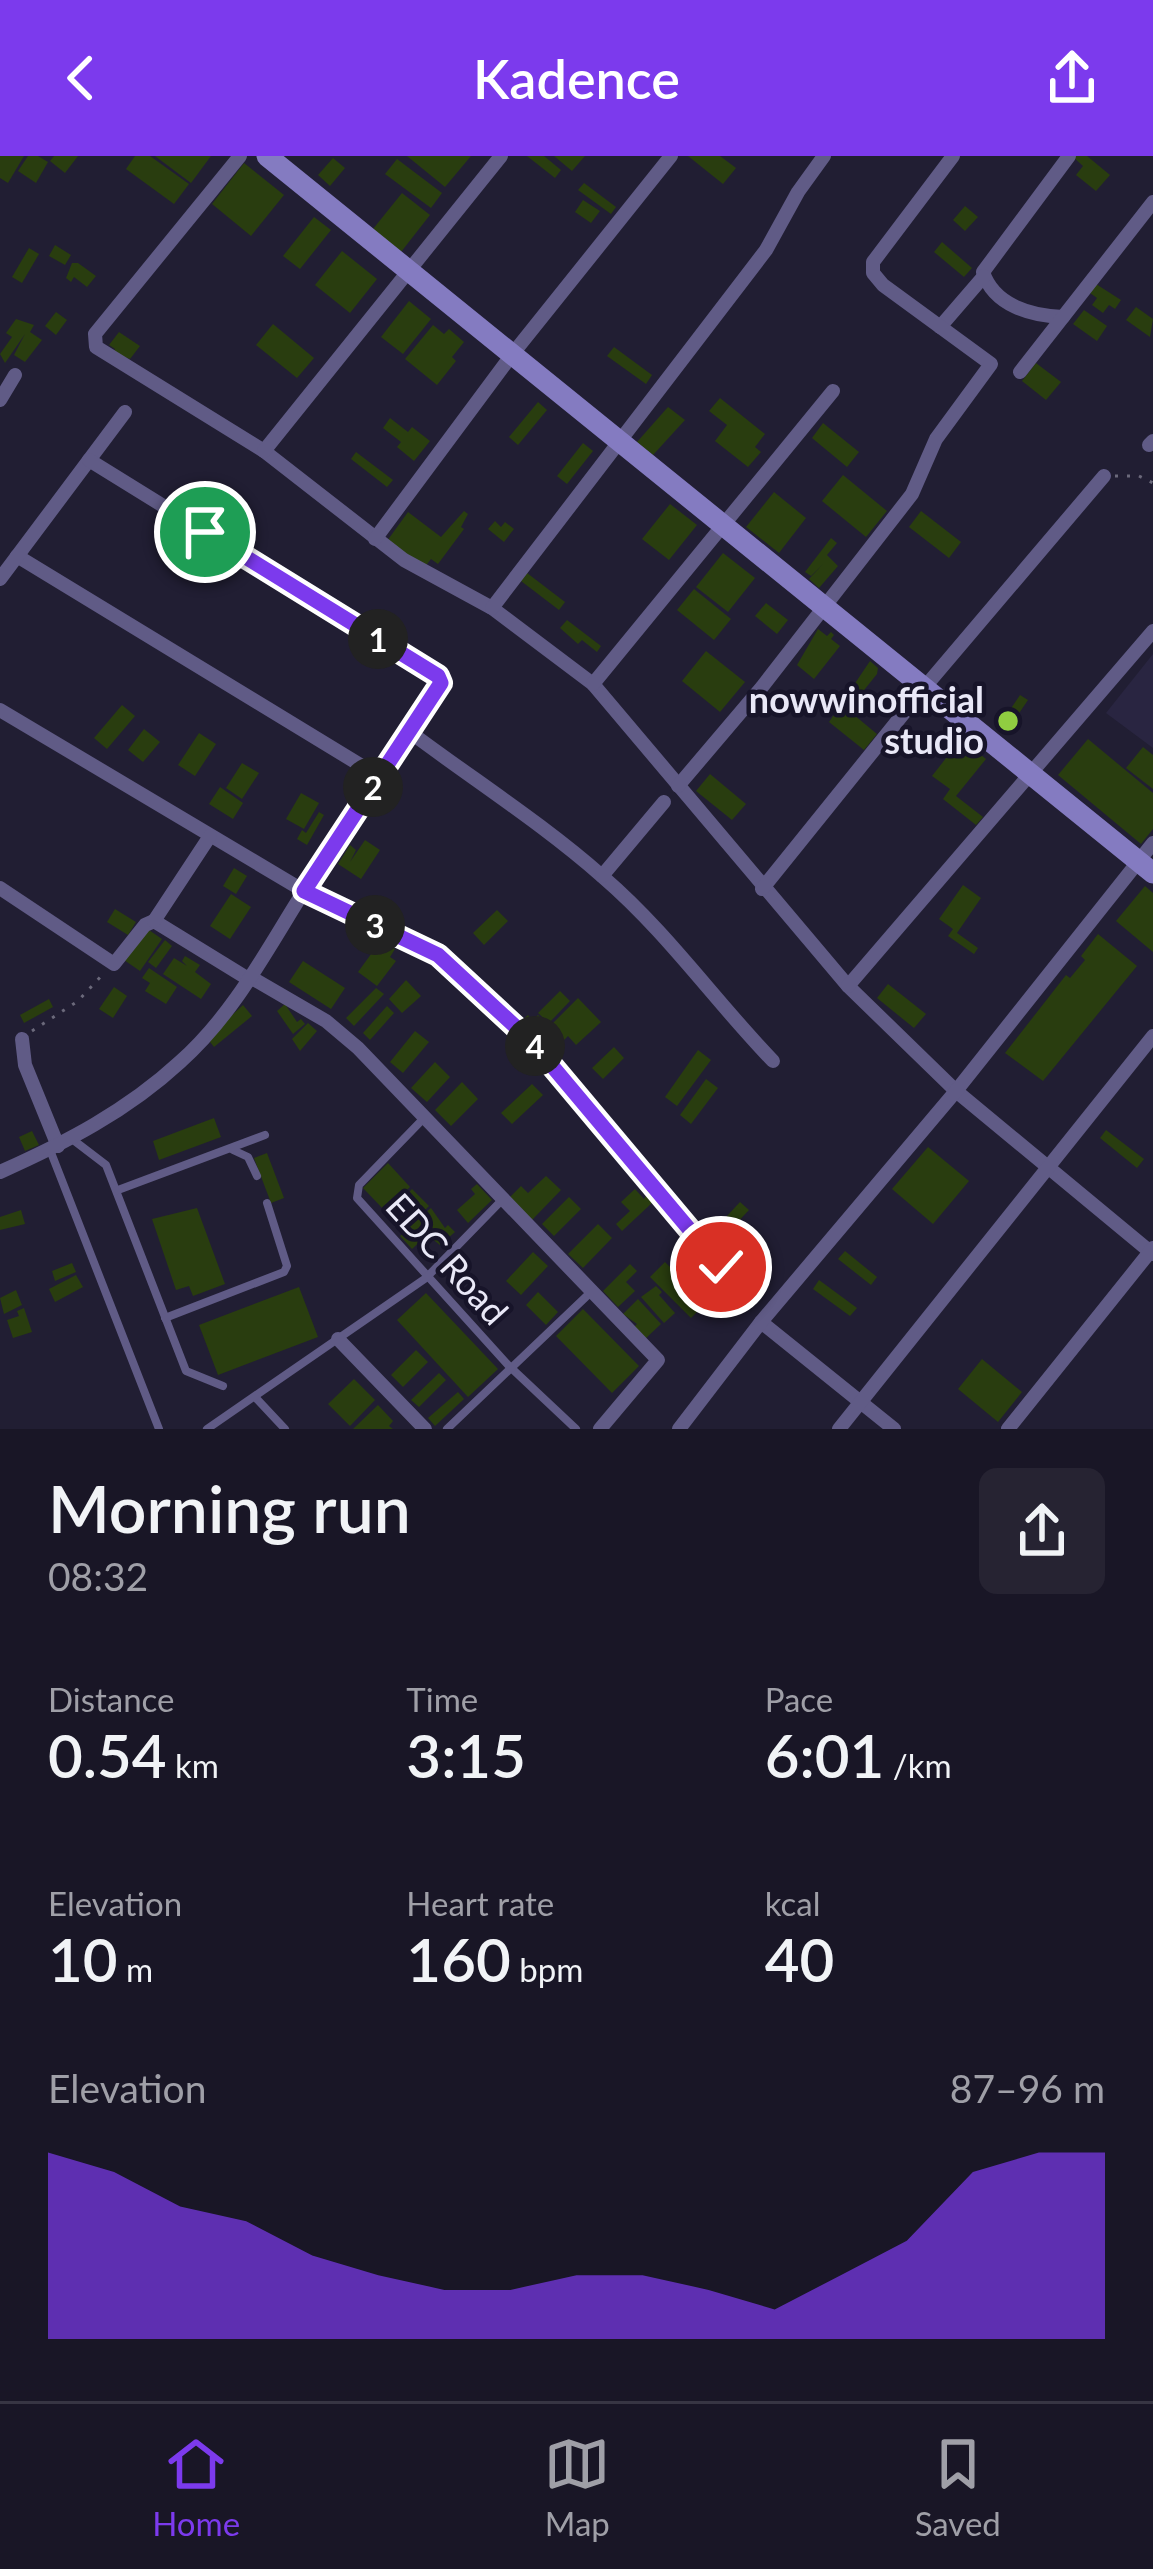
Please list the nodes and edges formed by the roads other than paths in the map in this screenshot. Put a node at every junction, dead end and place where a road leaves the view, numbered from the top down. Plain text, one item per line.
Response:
1 (240, 156) edge
2 (267, 156) edge
3 (501, 156) edge
4 (671, 156) edge
5 (824, 156) edge
6 (953, 156) edge
7 (1069, 156) edge
8 (1153, 202) edge
9 (408, 273) junction
10 (984, 276) junction
11 (1063, 317) junction
12 (940, 327) junction
13 (511, 356) junction
14 (1020, 372) dead end
15 (15, 375) dead end
16 (833, 391) dead end
17 (0, 400) edge
18 (125, 412) dead end
19 (617, 440) junction
20 (264, 451) junction
21 (89, 460) junction
22 (1104, 476) road end
23 (725, 526) junction
24 (375, 539) junction
25 (17, 556) junction
26 (0, 579) edge
27 (825, 606) junction
28 (492, 608) junction
29 (1153, 631) edge
30 (593, 684) junction
31 (924, 688) junction
32 (0, 710) edge
33 (410, 732) junction
34 (1028, 774) junction
35 (380, 777) junction
36 (678, 787) junction
37 (664, 802) dead end
38 (210, 836) junction
39 (1148, 859) edge
40 (602, 876) junction
41 (0, 888) edge
42 (763, 889) junction
43 (304, 891) junction
44 (154, 921) junction
45 (251, 979) junction
46 (848, 986) junction
47 (1153, 1036) edge
48 (22, 1039) road end
49 (773, 1060) dead end
50 (956, 1091) junction
51 (424, 1118) junction
52 (265, 1135) dead end
53 (60, 1145) junction
54 (226, 1150) junction
55 (1047, 1167) junction
56 (0, 1172) edge
57 (257, 1176) dead end
58 (118, 1190) junction
59 (502, 1200) junction
60 (267, 1203) dead end
61 (1152, 1251) edge
62 (721, 1267) dead end
63 (426, 1278) junction
64 (590, 1292) junction
65 (165, 1318) junction
66 (761, 1322) junction
67 (338, 1339) junction
68 (509, 1366) junction
69 (223, 1386) dead end
70 (255, 1397) junction
71 (860, 1402) junction
72 (158, 1429) edge
73 (207, 1429) edge
74 (285, 1429) edge
75 (424, 1429) edge
76 (447, 1429) edge
77 (576, 1429) edge
78 (599, 1429) edge
79 (679, 1429) edge
80 (839, 1429) edge
81 (894, 1429) edge
82 (1008, 1429) edge

1 - 20 street
2 - 9 street
3 - 9 street
4 - 13 street
5 - 19 street
6 - 12 street
7 - 10 street
8 - 11 street
9 - 13 street
9 - 20 street
10 - 11 street
10 - 12 street
11 - 14 street
12 - 27 street
13 - 19 street
13 - 24 street
15 - 17 street
16 - 23 street
18 - 21 street
19 - 23 street
19 - 28 street
20 - 24 street
21 - 25 street
21 - 33 street
22 - 31 street
23 - 27 street
23 - 30 street
24 - 28 street
25 - 26 street
25 - 35 street
27 - 31 street
27 - 36 street
28 - 30 street
29 - 34 street
30 - 36 street
31 - 34 street
31 - 42 street
32 - 38 street
33 - 35 street
33 - 40 street
34 - 39 street
34 - 46 street
35 - 43 street
36 - 42 street
37 - 40 street
38 - 43 street
38 - 44 street
39 - 50 street
40 - 49 street
41 - 44 street
42 - 46 street
43 - 45 street
43 - 62 street
44 - 45 street
45 - 51 street
45 - 53 street
46 - 50 street
47 - 55 street
48 - 53 street
50 - 55 street
50 - 66 street
51 - 59 street
51 - 63 lane, EDC Road
52 - 54 lane
53 - 56 street
53 - 58 lane
53 - 72 lane
54 - 57 lane
54 - 58 lane
55 - 61 street
55 - 71 street
58 - 65 lane
59 - 63 lane
59 - 64 street
60 - 65 lane
61 - 82 street
63 - 67 lane
63 - 68 lane, EDC Road
64 - 68 lane
64 - 78 street
65 - 69 lane
66 - 71 street
66 - 79 street
67 - 70 lane
67 - 75 street
68 - 76 lane
68 - 77 lane, EDC Road
70 - 73 lane
70 - 74 lane
71 - 80 street
71 - 81 street

